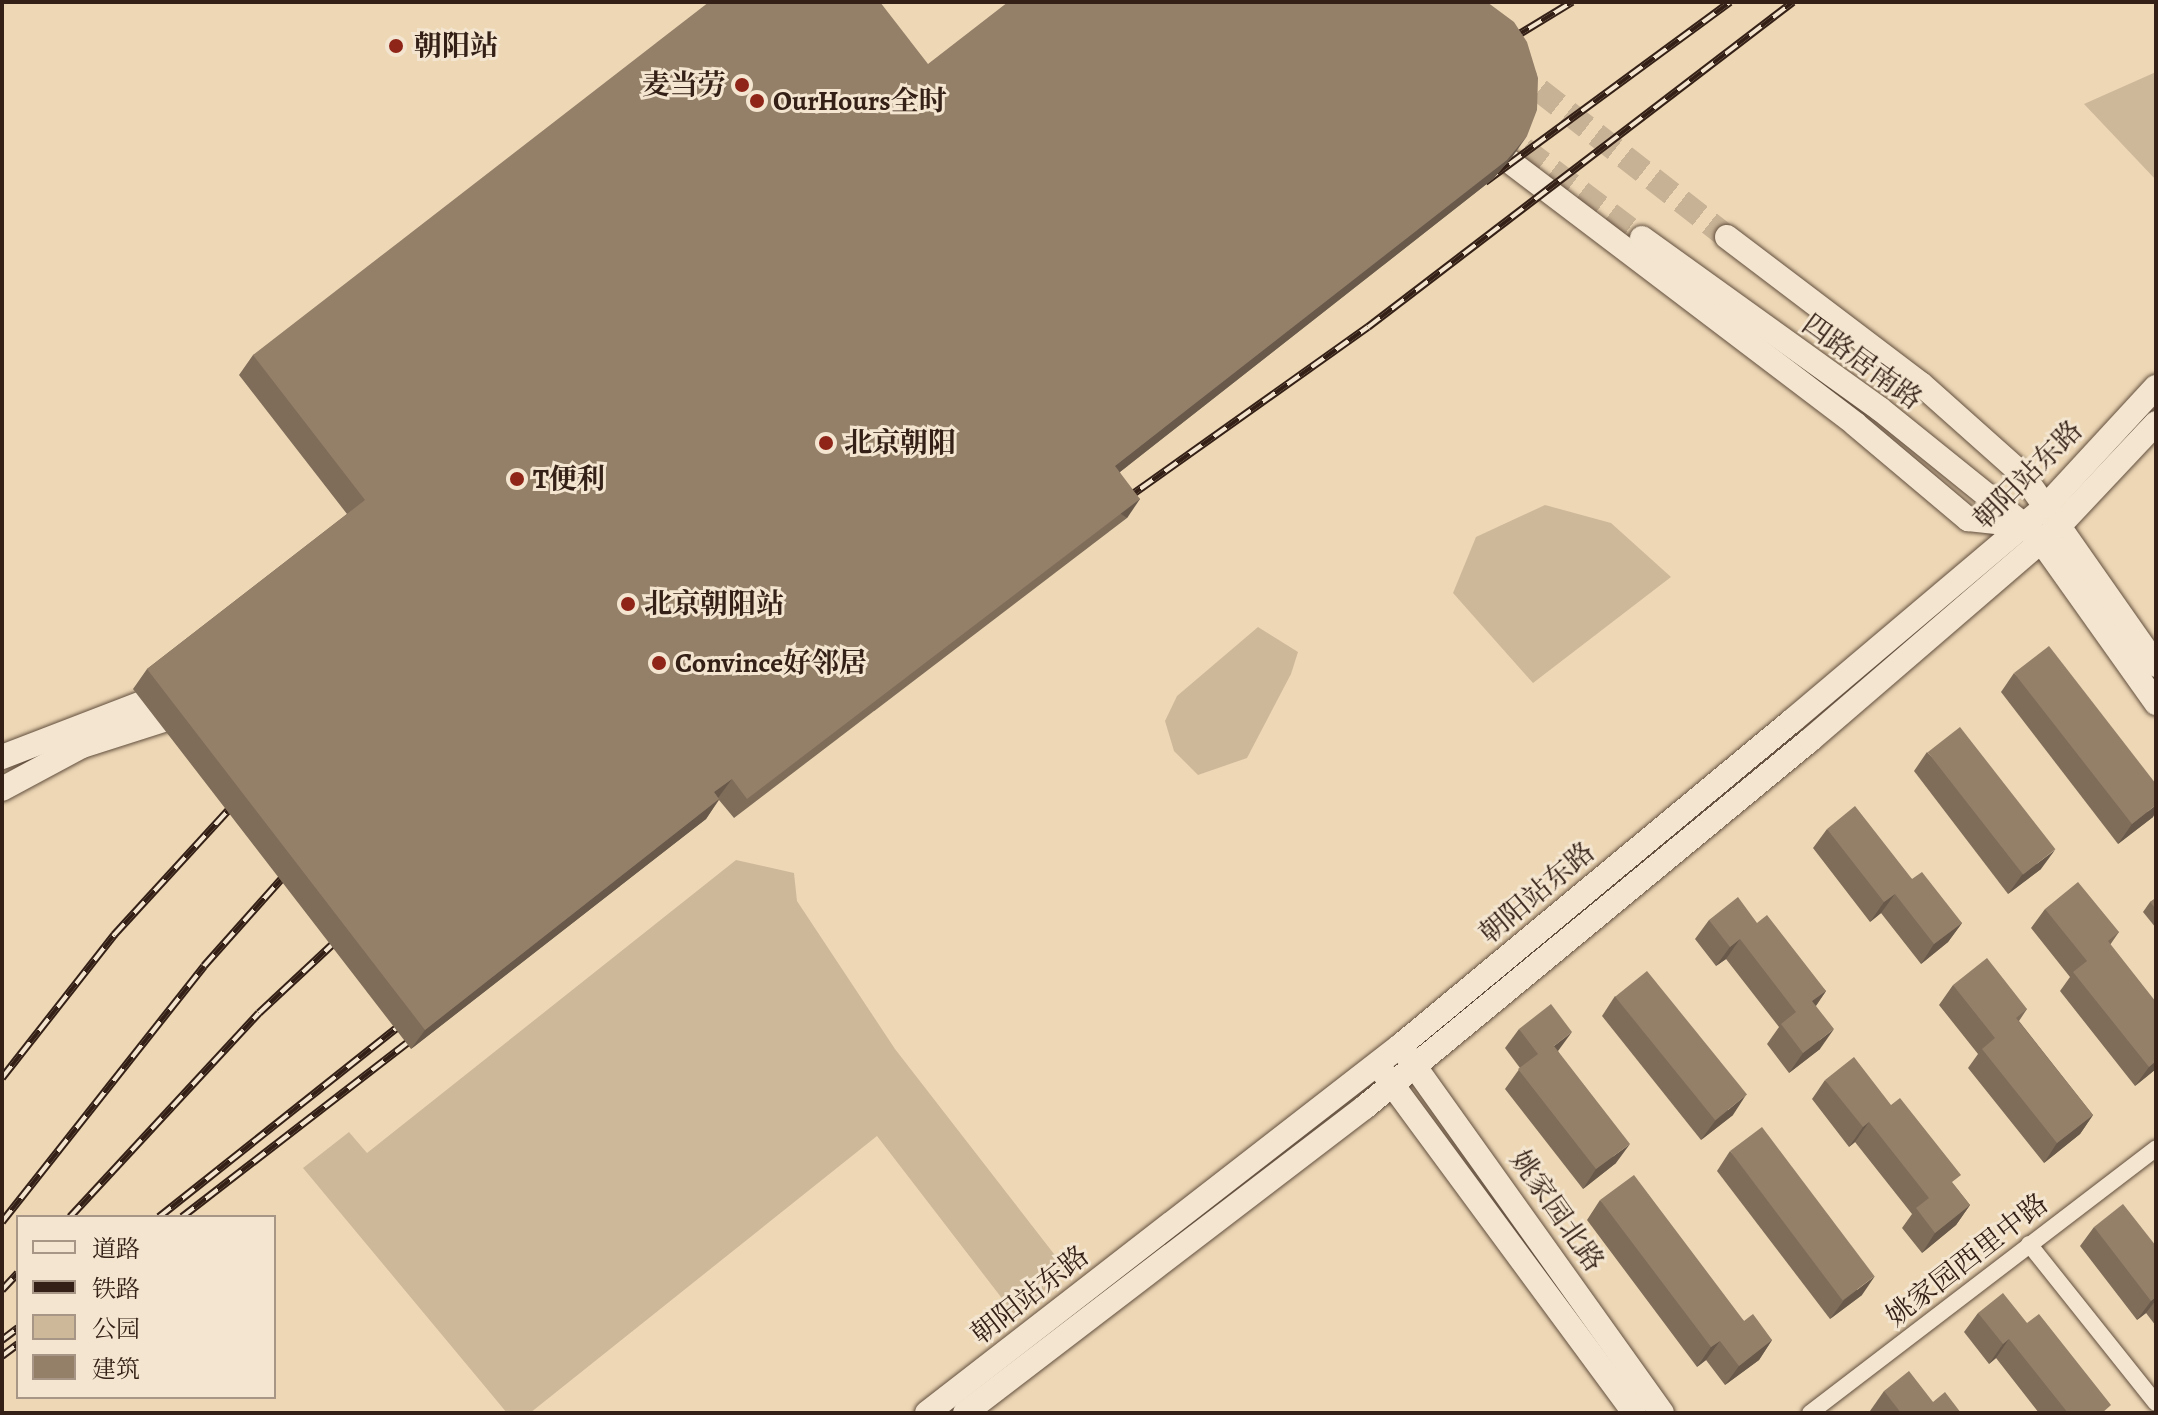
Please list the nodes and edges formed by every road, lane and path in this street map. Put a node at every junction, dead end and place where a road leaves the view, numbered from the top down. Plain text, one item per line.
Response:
1 (1464, 127) edge
2 (1727, 237) tunnel mouth
3 (1642, 238) tunnel mouth
4 (2156, 387) edge
5 (2156, 423) edge
6 (2053, 515) junction
7 (2033, 533) junction
8 (2156, 665) edge
9 (173, 691) edge
10 (2156, 703) edge
11 (170, 718) edge
12 (2, 757) edge
13 (2, 789) edge
14 (1407, 1055) junction
15 (1377, 1064) junction
16 (1392, 1083) junction
17 (2156, 1148) edge
18 (2029, 1244) junction
19 (2156, 1403) edge
20 (927, 1413) edge
21 (965, 1413) edge
22 (1634, 1413) edge
23 (1662, 1413) edge
24 (1810, 1413) edge

1 - 7 main road
2 - 6 main road, 四路居南路
3 - 7 main road, 四路居南路
4 - 6 main road, 朝阳站东路
5 - 6 main road, 朝阳站东路
6 - 7 main road, 朝阳站东路
6 - 8 main road, 四路居南路
7 - 10 main road, 四路居南路
7 - 14 main road, 朝阳站东路
9 - 12 main road
11 - 13 main road
14 - 15 main road, 朝阳站东路
14 - 16 main road, 朝阳站东路
14 - 23 main road, 姚家园北路
15 - 16 main road, 姚家园北路
15 - 20 main road, 朝阳站东路
16 - 21 main road, 朝阳站东路
16 - 22 main road, 姚家园北路
17 - 18 street, 姚家园西里中路
18 - 19 street
18 - 24 street, 姚家园西里中路

